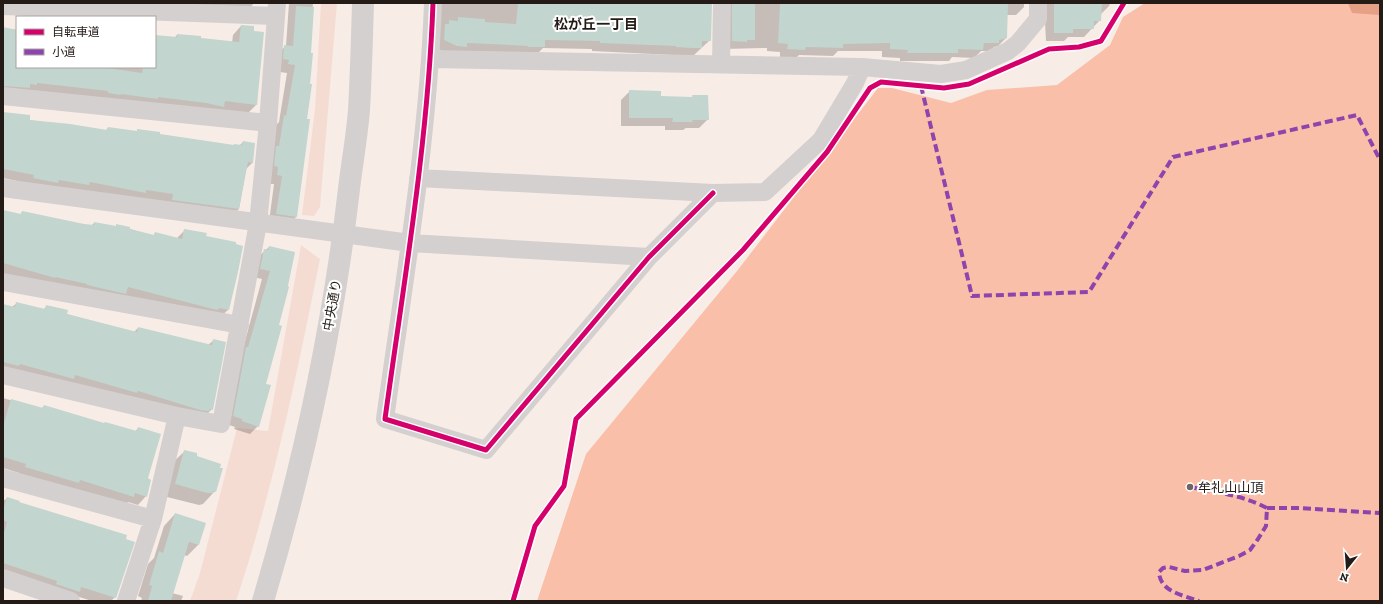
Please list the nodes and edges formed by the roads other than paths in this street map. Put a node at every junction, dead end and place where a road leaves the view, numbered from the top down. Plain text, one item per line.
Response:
1 (363, 3) edge
2 (433, 3) edge
3 (722, 3) edge
4 (1038, 3) edge
5 (3, 6) edge
6 (276, 10) edge
7 (431, 59) junction
8 (721, 64) junction
9 (862, 67) junction
10 (3, 96) edge
11 (268, 123) junction
12 (418, 178) junction
13 (3, 188) edge
14 (713, 193) junction
15 (258, 223) junction
16 (344, 235) junction
17 (410, 243) junction
18 (649, 257) junction
19 (3, 282) edge
20 (240, 325) junction
21 (3, 375) edge
22 (177, 416) junction
23 (3, 478) edge
24 (153, 519) junction
25 (3, 578) edge
26 (71, 601) edge
27 (126, 601) edge
28 (263, 601) edge

1 - 16 street, 中央通り
2 - 7 street
3 - 8 street
4 - 9 street
5 - 6 street
6 - 11 street
7 - 8 street
7 - 12 street
8 - 9 street
9 - 14 street
10 - 11 street
11 - 15 street
12 - 14 street
12 - 17 street
13 - 15 street
14 - 18 street
15 - 16 street
15 - 20 street
16 - 17 street
16 - 28 street, 中央通り
17 - 18 street
17 - 18 street
19 - 20 street
20 - 22 street
21 - 22 street
22 - 24 street
23 - 24 street
24 - 27 street
25 - 26 street

